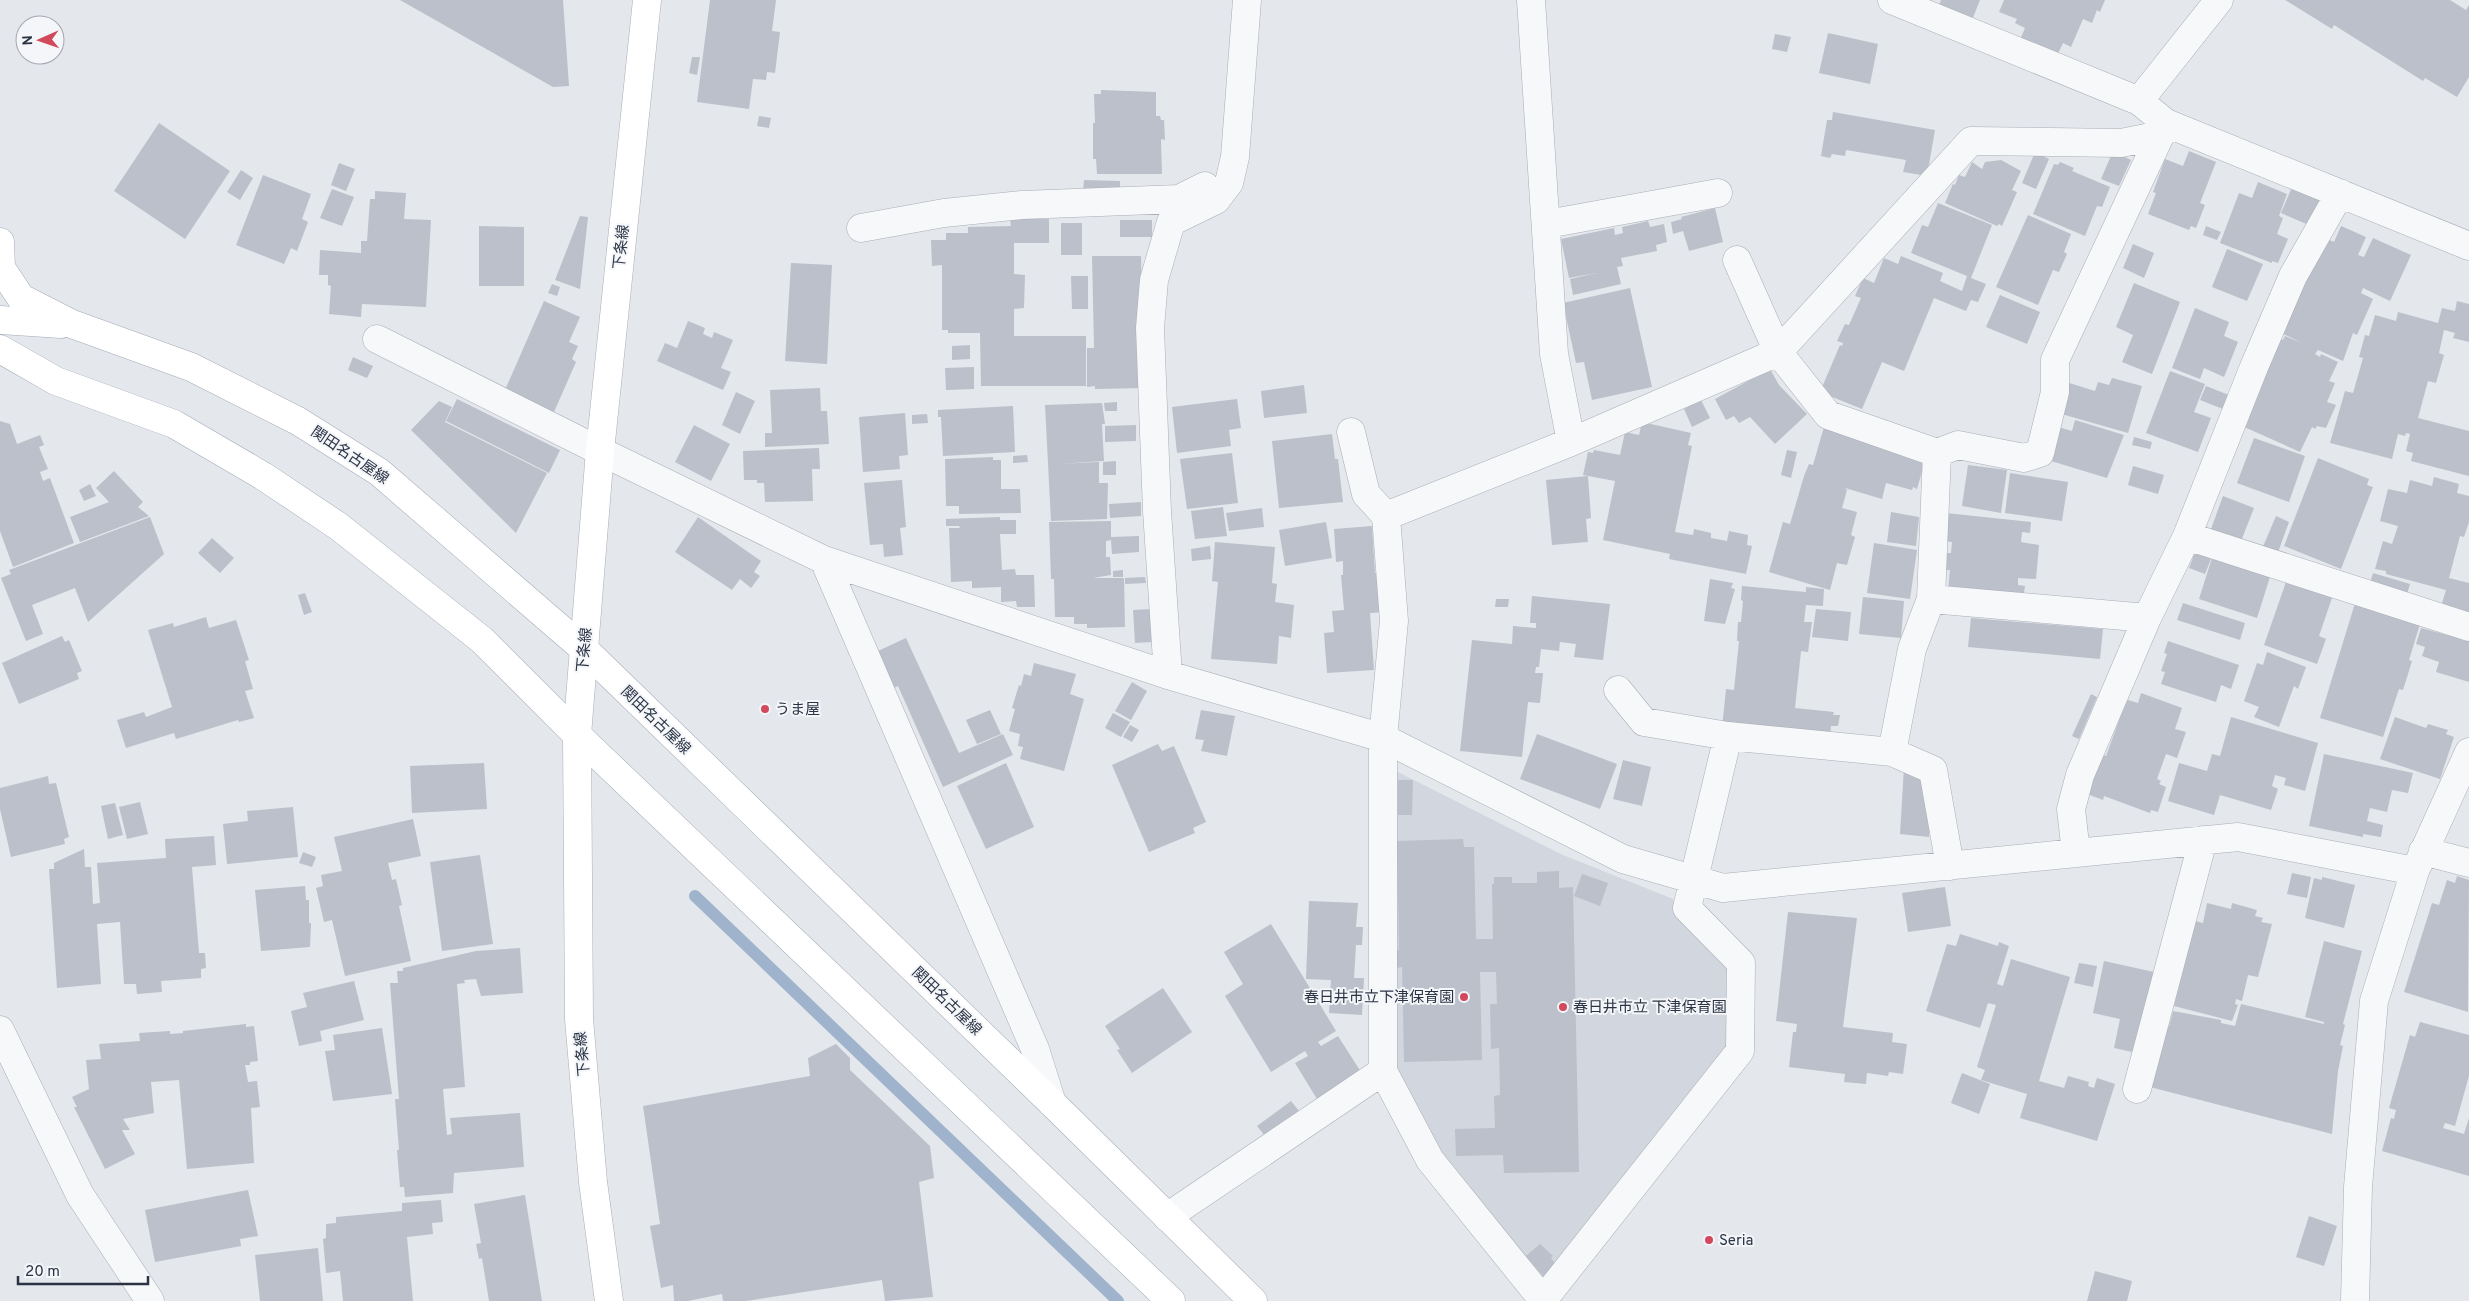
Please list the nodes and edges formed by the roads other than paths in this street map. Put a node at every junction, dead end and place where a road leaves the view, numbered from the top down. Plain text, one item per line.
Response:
1 (647, 0) edge
2 (1247, 0) edge
3 (1531, 0) edge
4 (1892, 0) edge
5 (2219, 0) edge
6 (2138, 101) junction
7 (2163, 129) junction
8 (1205, 186) dead end
9 (1718, 193) dead end
10 (2340, 193) junction
11 (1184, 206) junction
12 (1547, 224) junction
13 (861, 228) dead end
14 (0, 242) edge
15 (2469, 246) edge
16 (1737, 260) dead end
17 (0, 320) edge
18 (72, 324) junction
19 (377, 339) dead end
20 (0, 349) edge
21 (1778, 352) junction
22 (1350, 432) dead end
23 (1571, 442) junction
24 (600, 451) junction
25 (1937, 453) junction
26 (1386, 516) junction
27 (2187, 536) junction
28 (824, 560) junction
29 (1931, 598) junction
30 (2147, 618) junction
31 (2469, 627) edge
32 (585, 650) junction
33 (1168, 674) junction
34 (1618, 690) dead end
35 (577, 735) junction
36 (1728, 736) junction
37 (1383, 738) junction
38 (1892, 752) junction
39 (2469, 752) edge
40 (2204, 840) junction
41 (2076, 853) junction
42 (2419, 861) junction
43 (2469, 863) edge
44 (1950, 866) junction
45 (1694, 879) junction
46 (0, 1030) edge
47 (1383, 1072) junction
48 (2138, 1089) dead end
49 (1052, 1103) junction
50 (1167, 1217) junction
51 (150, 1301) edge
52 (609, 1301) edge
53 (1171, 1301) edge
54 (1253, 1301) edge
55 (2355, 1301) edge

1 - 24 main road, 下条線
2 - 11 street
3 - 12 street
4 - 6 street
5 - 6 street
6 - 7 street
7 - 10 street
7 - 21 street
7 - 25 street
8 - 11 street
9 - 12 street
10 - 15 street
10 - 27 street
11 - 13 street
11 - 33 street
12 - 23 street
14 - 18 main road, 関田名古屋線
16 - 21 street
17 - 18 main road
18 - 32 main road, 関田名古屋線
19 - 24 street
20 - 35 main road
21 - 23 street
21 - 25 street
22 - 26 street
23 - 26 street
24 - 28 street
24 - 32 main road, 下条線
25 - 29 street
26 - 37 street
27 - 30 street
27 - 31 street
28 - 33 street
28 - 49 street
29 - 30 street
29 - 38 street
30 - 41 street
32 - 35 main road, 下条線
32 - 49 main road, 関田名古屋線
33 - 37 street
34 - 36 street
35 - 52 main road, 下条線
35 - 53 main road
36 - 38 street
36 - 45 street
37 - 45 street
37 - 47 street
38 - 44 street
39 - 42 street
40 - 41 street
40 - 42 street
40 - 48 street
41 - 44 street
42 - 43 street
42 - 55 street
44 - 45 street
45 - 47 street
46 - 51 street
47 - 50 street
49 - 50 main road, 関田名古屋線
50 - 54 main road, 関田名古屋線

